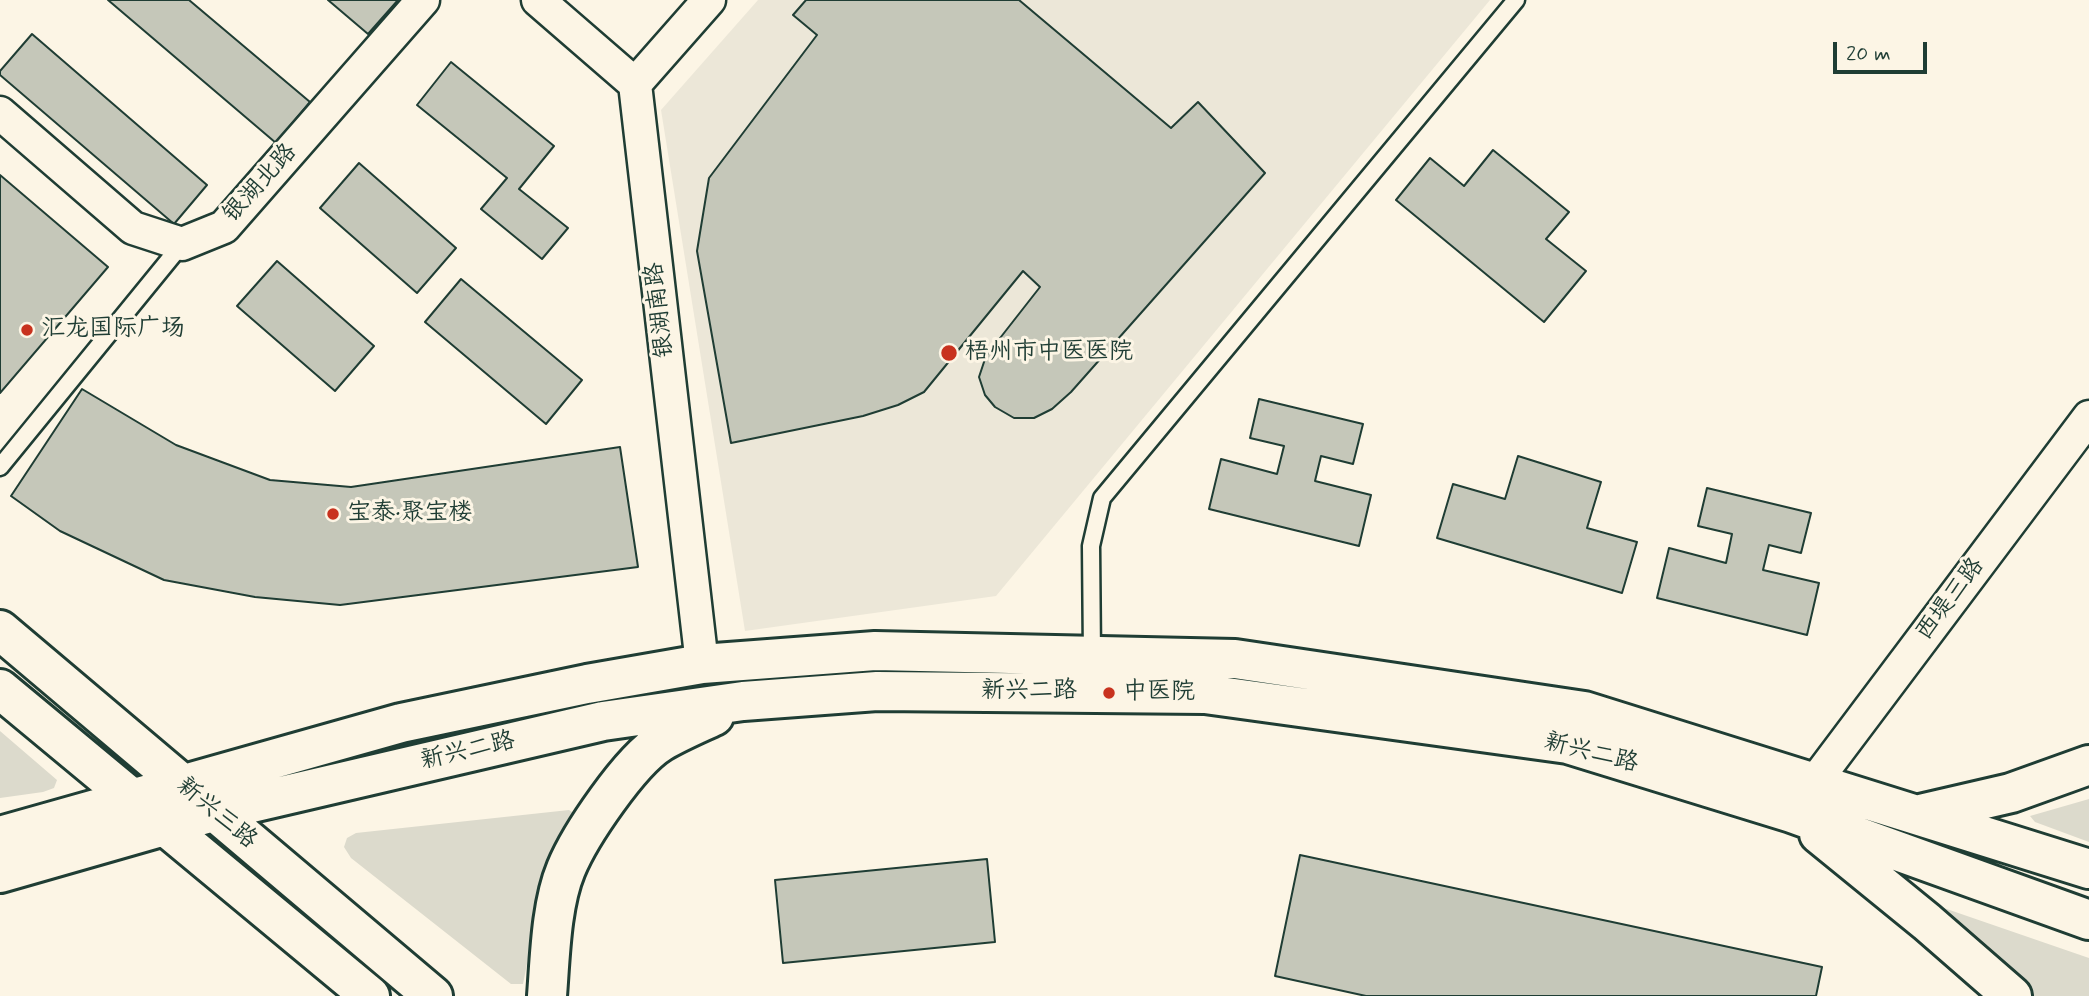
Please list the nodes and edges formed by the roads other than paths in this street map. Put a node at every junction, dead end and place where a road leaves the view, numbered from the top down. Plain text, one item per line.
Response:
1 (423, 0) edge
2 (538, 0) edge
3 (709, 0) edge
4 (1516, 0) edge
5 (635, 84) junction
6 (0, 113) edge
7 (182, 244) junction
8 (2089, 417) edge
9 (0, 467) edge
10 (0, 630) edge
11 (1092, 656) junction
12 (702, 664) junction
13 (0, 689) edge
14 (743, 701) junction
15 (2089, 765) edge
16 (181, 785) junction
17 (1803, 798) junction
18 (132, 799) junction
19 (213, 812) junction
20 (1915, 815) junction
21 (168, 827) junction
22 (0, 836) edge
23 (2089, 869) edge
24 (0, 873) edge
25 (2089, 920) edge
26 (370, 996) edge
27 (433, 996) edge
28 (547, 996) edge
29 (2012, 996) edge

1 - 7 street, 银湖北路
2 - 5 street
3 - 5 street
4 - 11 lane
5 - 12 street, 银湖南路
6 - 7 street
7 - 9 lane
8 - 17 street, 西堤三路
10 - 16 main road, 新兴三路
11 - 12 main road, 新兴二路
11 - 17 main road, 新兴二路
12 - 16 main road, 新兴二路
13 - 18 main road, 新兴三路
14 - 17 main road, 新兴二路
14 - 19 main road, 新兴二路
14 - 28 main road
15 - 20 main road
16 - 18 main road
16 - 19 main road, 新兴三路
17 - 20 main road, 新兴二路
17 - 25 main road, 新兴二路
17 - 29 main road
18 - 21 main road, 新兴三路
18 - 22 main road
19 - 21 main road, 新兴二路
19 - 27 main road, 新兴三路
20 - 23 main road, 新兴二路
21 - 24 main road, 新兴二路
21 - 26 main road, 新兴三路

